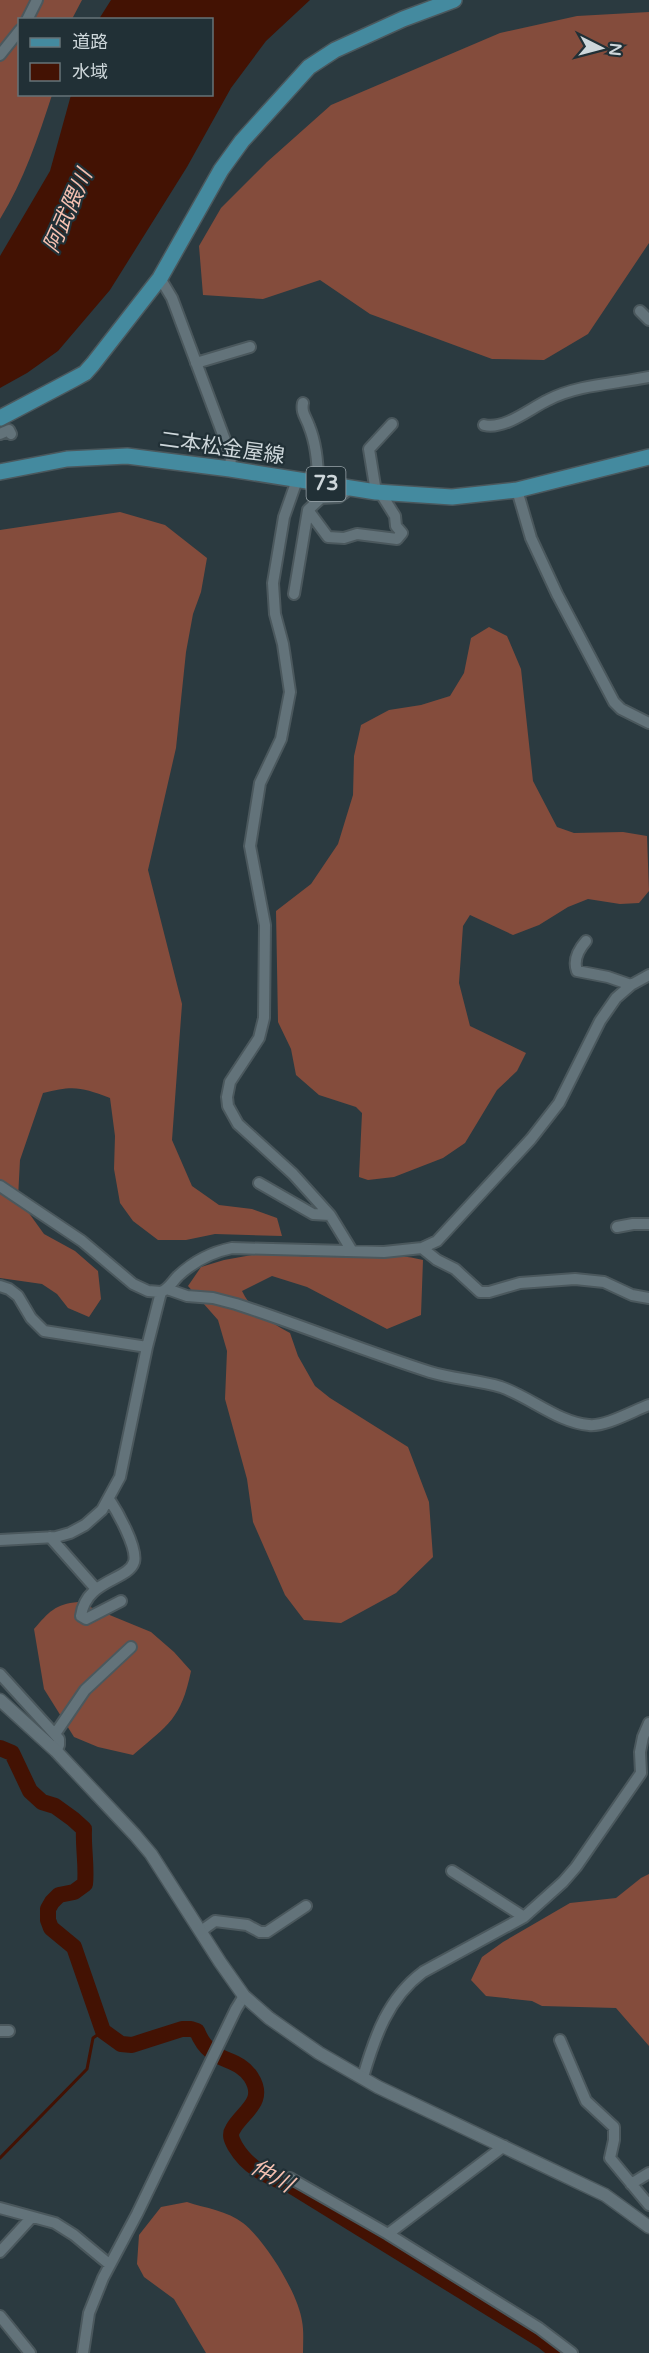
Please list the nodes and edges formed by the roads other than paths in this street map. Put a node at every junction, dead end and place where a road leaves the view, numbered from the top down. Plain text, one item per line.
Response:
1 (37, 0) edge
2 (454, 0) edge
3 (28, 18) edge
4 (18, 32) edge
5 (0, 55) edge
6 (160, 278) junction
7 (640, 311) dead end
8 (649, 320) edge
9 (250, 347) dead end
10 (196, 363) junction
11 (649, 377) edge
12 (303, 404) dead end
13 (0, 418) edge
14 (392, 424) dead end
15 (484, 425) dead end
16 (649, 456) edge
17 (230, 469) junction
18 (0, 472) edge
19 (297, 480) junction
20 (318, 483) junction
21 (351, 488) junction
22 (517, 490) junction
23 (378, 492) junction
24 (308, 510) junction
25 (294, 594) dead end
26 (649, 723) edge
27 (586, 940) dead end
28 (649, 975) edge
29 (630, 985) junction
30 (259, 1183) dead end
31 (0, 1186) edge
32 (330, 1215) junction
33 (649, 1224) edge
34 (617, 1227) dead end
35 (422, 1248) junction
36 (352, 1251) junction
37 (0, 1286) edge
38 (164, 1291) junction
39 (649, 1298) edge
40 (147, 1347) junction
41 (649, 1405) edge
42 (109, 1498) junction
43 (50, 1537) junction
44 (0, 1540) edge
45 (96, 1589) junction
46 (121, 1601) dead end
47 (131, 1647) dead end
48 (0, 1674) edge
49 (0, 1700) edge
50 (649, 1723) edge
51 (55, 1734) junction
52 (56, 1751) junction
53 (645, 1768) edge
54 (452, 1871) dead end
55 (306, 1906) dead end
56 (525, 1917) junction
57 (201, 1931) junction
58 (244, 1996) junction
59 (560, 2040) dead end
60 (363, 2077) junction
61 (504, 2146) junction
62 (649, 2173) edge
63 (290, 2178) dead end
64 (631, 2184) junction
65 (649, 2205) edge
66 (0, 2208) edge
67 (31, 2218) junction
68 (649, 2227) edge
69 (388, 2234) junction
70 (0, 2252) edge
71 (109, 2264) junction
72 (0, 2316) edge
73 (30, 2353) edge
74 (83, 2353) edge
75 (572, 2353) edge

1 - 3 street
2 - 6 main road
4 - 5 street
6 - 10 street
6 - 13 main road
7 - 8 street
9 - 10 street
10 - 17 street
11 - 15 street
12 - 20 street
14 - 23 street
16 - 22 main road, 二本松金屋線 / 73
17 - 18 main road, 二本松金屋線 / 73
17 - 19 main road, 二本松金屋線 / 73
19 - 20 main road, 二本松金屋線 / 73
19 - 32 street
20 - 21 main road, 二本松金屋線 / 73
21 - 23 main road, 二本松金屋線 / 73
21 - 24 street
22 - 23 main road, 二本松金屋線 / 73
22 - 26 street
23 - 24 street
24 - 25 street
27 - 29 street
28 - 29 street
29 - 35 street
30 - 32 street
31 - 38 street
32 - 36 street
33 - 34 street
35 - 36 street
35 - 39 street
36 - 38 street
37 - 40 street
38 - 40 street
38 - 41 street
40 - 42 street
42 - 43 street
42 - 45 street
43 - 44 street
43 - 45 street
45 - 46 street
47 - 51 street
48 - 51 street
49 - 52 street
50 - 53 street
51 - 52 street
52 - 57 street
53 - 56 street
54 - 56 street
55 - 57 street
56 - 60 street
57 - 58 street
58 - 60 street
58 - 71 street
59 - 64 street
60 - 61 street
61 - 68 street
61 - 69 street
62 - 64 street
63 - 69 street
64 - 65 street
66 - 67 street
67 - 70 street
67 - 71 street
69 - 75 street
71 - 74 street
72 - 73 street

